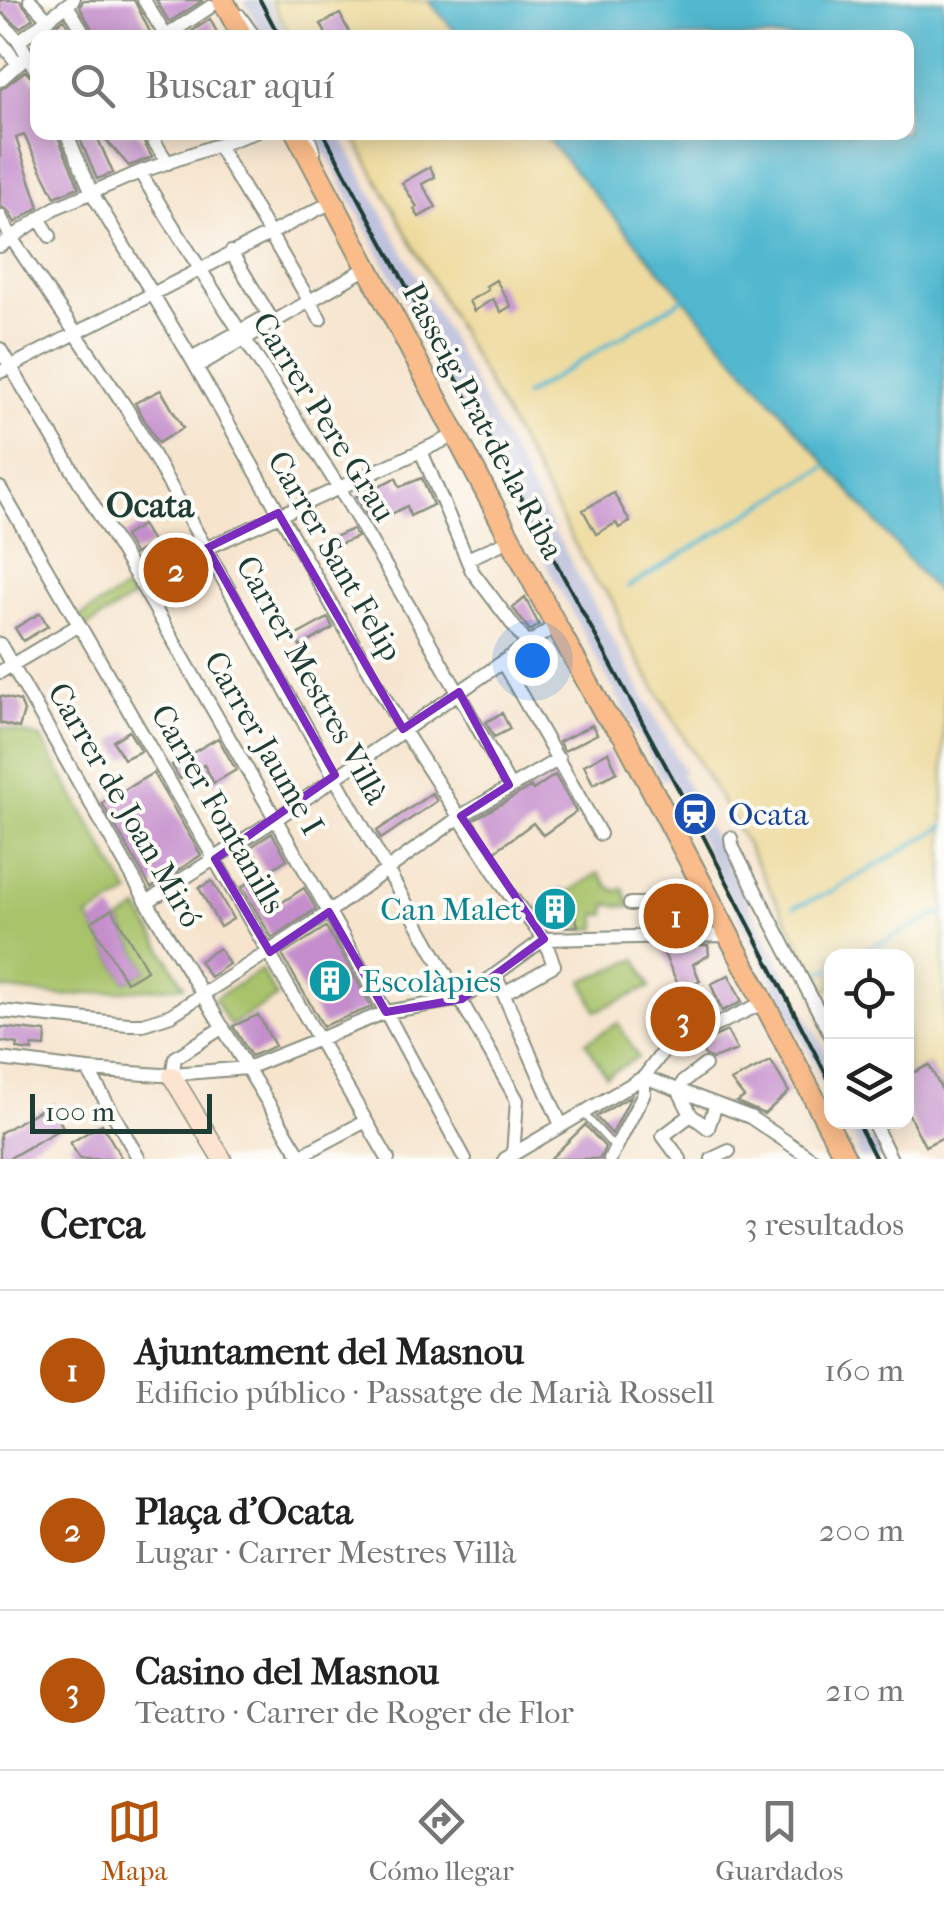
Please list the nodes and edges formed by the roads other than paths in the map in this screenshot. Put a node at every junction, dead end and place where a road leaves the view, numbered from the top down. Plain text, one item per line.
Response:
1 (30, 0) edge
2 (144, 0) edge
3 (70, 3) edge
4 (217, 4) edge
5 (238, 6) edge
6 (46, 18) junction
7 (0, 20) edge
8 (32, 30) edge
9 (84, 30) edge
10 (162, 30) edge
11 (177, 30) edge
12 (237, 30) edge
13 (252, 30) edge
14 (30, 32) edge
15 (0, 41) edge
16 (19, 41) junction
17 (23, 60) junction
18 (30, 67) edge
19 (0, 80) edge
20 (69, 140) edge
21 (153, 140) edge
22 (222, 140) edge
23 (306, 140) edge
24 (307, 140) edge
25 (220, 148) dead end
26 (168, 163) junction
27 (140, 172) junction
28 (92, 193) junction
29 (332, 202) junction
30 (0, 216) edge
31 (39, 218) junction
32 (269, 232) junction
33 (50, 236) dead end
34 (6, 242) edge
35 (231, 252) junction
36 (197, 268) junction
37 (358, 273) dead end
38 (151, 294) junction
39 (309, 301) junction
40 (272, 319) junction
41 (320, 319) dead end
42 (76, 334) junction
43 (242, 336) junction
44 (0, 349) edge
45 (193, 363) junction
46 (5, 370) edge
47 (456, 435) junction
48 (421, 452) junction
49 (0, 488) edge
50 (338, 488) junction
51 (278, 514) junction
52 (503, 543) dead end
53 (207, 548) junction
54 (467, 559) junction
55 (79, 624) junction
56 (556, 625) junction
57 (0, 644) edge
58 (528, 644) junction
59 (504, 663) junction
60 (6, 668) edge
61 (459, 692) junction
62 (617, 706) junction
63 (403, 729) junction
64 (623, 734) junction
65 (559, 759) junction
66 (335, 775) junction
67 (510, 785) junction
68 (461, 816) junction
69 (276, 819) junction
70 (600, 834) dead end
71 (731, 838) dead end
72 (215, 858) junction
73 (387, 869) junction
74 (147, 902) junction
75 (630, 904) dead end
76 (698, 904) dead end
77 (329, 912) junction
78 (729, 935) junction
79 (544, 938) junction
80 (270, 952) junction
81 (202, 993) junction
82 (462, 999) junction
83 (765, 1002) junction
84 (0, 1011) edge
85 (386, 1012) junction
86 (824, 1022) edge
87 (222, 1027) junction
88 (320, 1040) junction
89 (0, 1058) edge
90 (705, 1065) dead end
91 (247, 1068) junction
92 (88, 1070) junction
93 (172, 1076) junction
94 (644, 1078) junction
95 (680, 1085) junction
96 (716, 1104) junction
97 (582, 1112) junction
98 (692, 1115) junction
99 (366, 1120) junction
100 (561, 1125) junction
101 (876, 1129) edge
102 (729, 1151) dead end
103 (614, 1155) edge
104 (301, 1158) edge
105 (512, 1158) edge
106 (139, 1159) edge
107 (222, 1159) edge
108 (388, 1159) edge
109 (466, 1159) edge
110 (680, 1159) edge
111 (712, 1159) edge
112 (812, 1159) edge
113 (844, 1159) edge
114 (891, 1159) edge

1 - 6 street
2 - 10 street
3 - 6 street
3 - 9 street
4 - 11 street
4 - 12 main road
5 - 13 main road
6 - 8 street
7 - 16 street
14 - 16 street
15 - 17 street
16 - 17 street
17 - 18 street
17 - 19 street
20 - 28 street, Carrer Sant Felip
21 - 26 street
22 - 26 street
23 - 29 main road, Passeig Prat de la Riba
24 - 62 main road
25 - 32 street
26 - 27 street
27 - 28 street
27 - 36 street, Carrer Pere Grau
28 - 31 street
28 - 38 street, Carrer Sant Felip
29 - 32 street
29 - 47 main road, Passeig Prat de la Riba
30 - 34 street, Carrer Mestres Villà
31 - 33 street
31 - 34 street
32 - 35 street
32 - 39 street
34 - 42 street, Carrer Mestres Villà
35 - 36 street
35 - 40 street
36 - 38 street
36 - 43 street, Carrer Pere Grau
37 - 39 street
38 - 42 street
38 - 45 street, Carrer Sant Felip
39 - 40 street
39 - 41 street
40 - 43 street
42 - 46 street
42 - 53 street, Carrer Mestres Villà
43 - 45 street
43 - 50 street, Carrer Pere Grau
44 - 46 street, Carrer Jaume I
45 - 51 street, Carrer Sant Felip
46 - 69 street, Carrer Jaume I
47 - 48 street
47 - 56 main road, Passeig Prat de la Riba
48 - 50 street
48 - 54 street
49 - 55 street, Carrer Fontanills
50 - 51 street
50 - 61 street, Carrer Pere Grau
51 - 53 street
51 - 63 street, Carrer Sant Felip
52 - 54 street
53 - 66 street, Carrer Mestres Villà
54 - 58 street
55 - 60 street
55 - 72 street, Carrer Fontanills
56 - 58 street
56 - 62 main road
56 - 64 main road, Passeig Prat de la Riba
57 - 60 street, Carrer de Joan Miró
58 - 59 street
59 - 61 street
59 - 65 street
60 - 74 street, Carrer de Joan Miró
61 - 63 street
61 - 67 street, Carrer Pere Grau
62 - 64 main road
63 - 66 street
63 - 68 street, Carrer Sant Felip
64 - 78 main road
65 - 67 street
65 - 70 street
66 - 69 street
66 - 73 street, Carrer Mestres Villà
67 - 68 street
68 - 73 street
68 - 79 street, Carrer Sant Felip
69 - 72 street
69 - 77 street, Carrer Jaume I
71 - 86 street
72 - 74 street
72 - 80 street, Carrer Fontanills
73 - 77 street
73 - 82 street, Carrer Mestres Villà
74 - 81 street, Carrer de Joan Miró
75 - 76 street
77 - 80 street
77 - 85 street, Carrer Jaume I
78 - 79 street
78 - 83 main road
79 - 82 street
79 - 100 street
80 - 81 street
80 - 88 street, Carrer Fontanills
81 - 84 street
81 - 87 street, Carrer de Joan Miró
82 - 85 street
82 - 105 street, Carrer Mestres Villà
83 - 94 street
83 - 113 main road
85 - 88 street
85 - 109 street, Carrer Jaume I
87 - 91 street, Carrer de Joan Miró
87 - 93 street
88 - 91 street
88 - 99 street, Carrer Fontanills
89 - 92 street
90 - 95 street
91 - 93 street
91 - 104 street, Carrer de Joan Miró
92 - 93 street
92 - 106 street
93 - 107 street
94 - 95 street
94 - 97 street
94 - 103 street
95 - 96 street
95 - 98 street
96 - 98 street
96 - 112 street
97 - 100 street
97 - 103 lane
98 - 110 street
99 - 104 street
99 - 108 street, Carrer Fontanills
100 - 105 street
101 - 114 street
102 - 111 street

